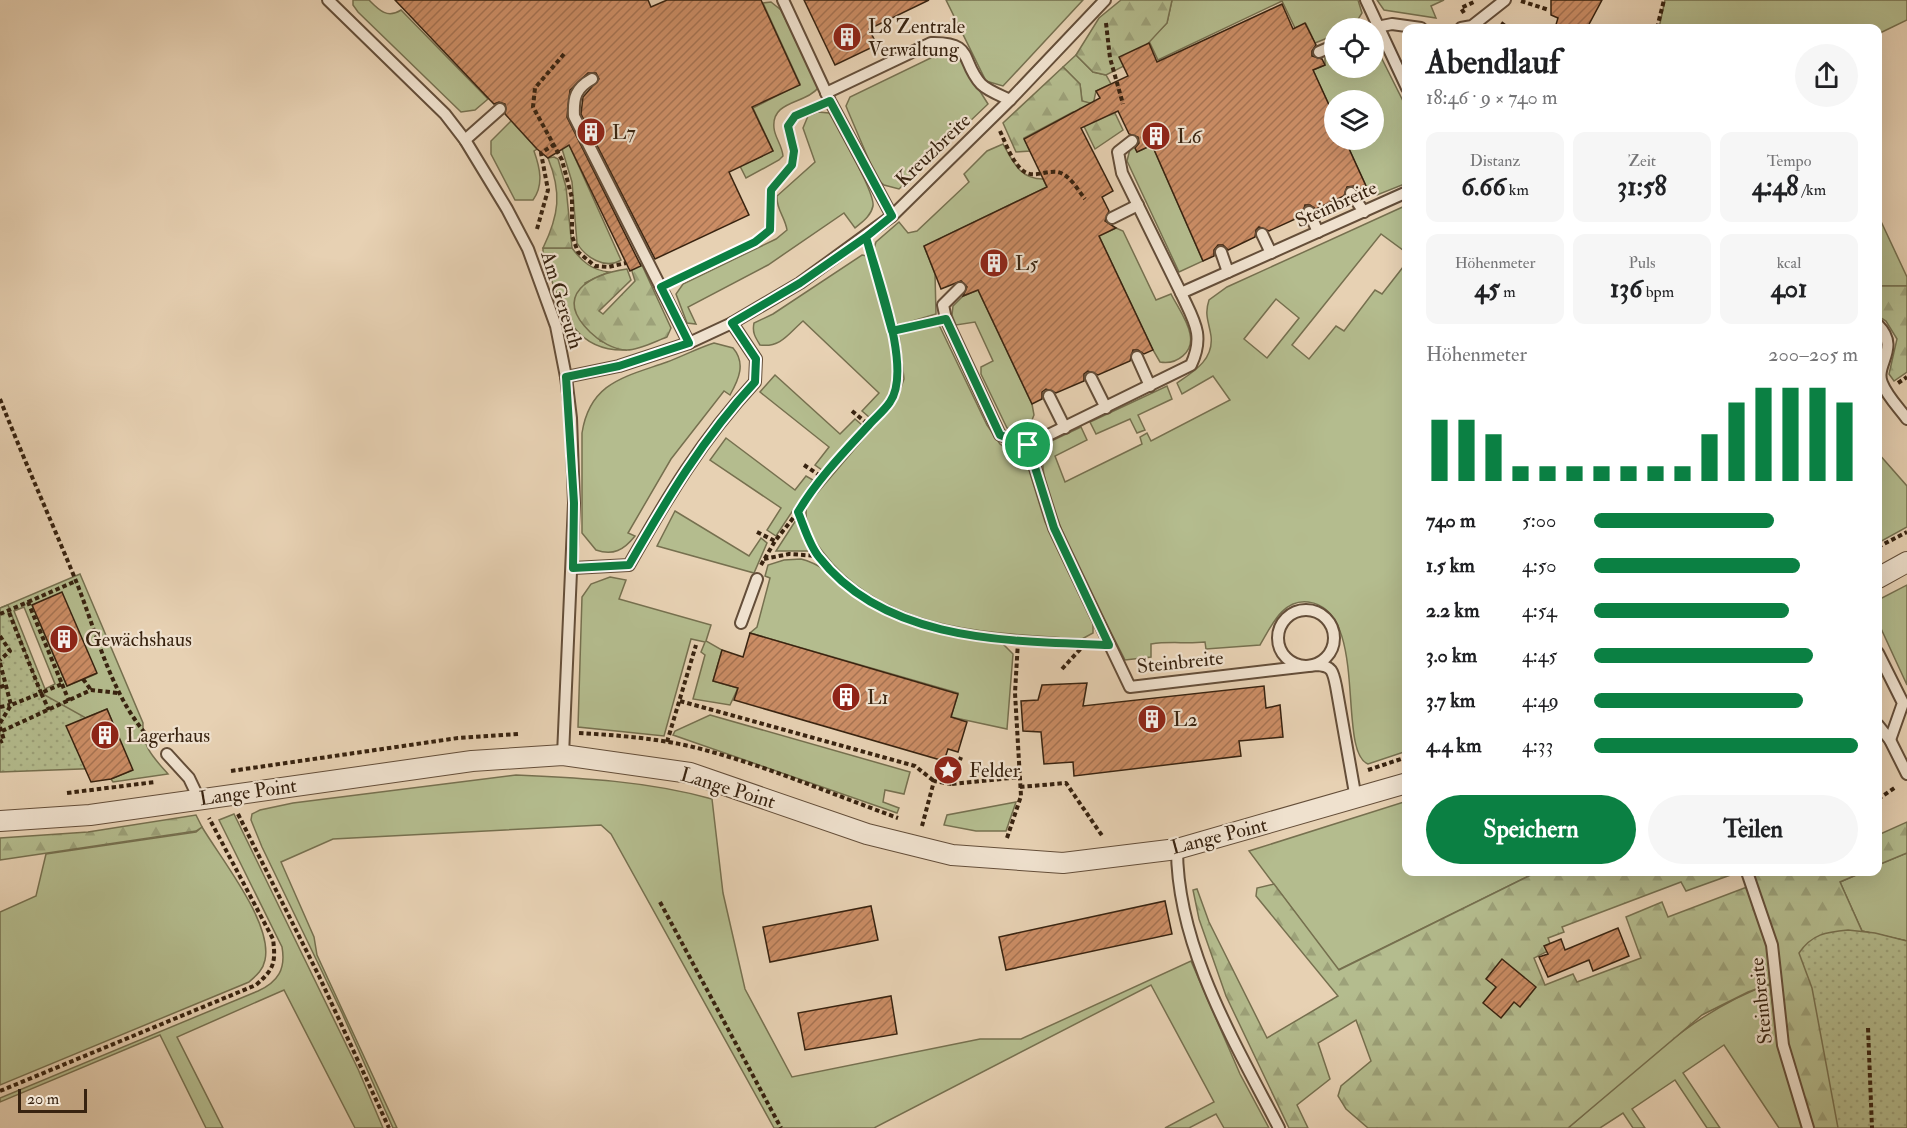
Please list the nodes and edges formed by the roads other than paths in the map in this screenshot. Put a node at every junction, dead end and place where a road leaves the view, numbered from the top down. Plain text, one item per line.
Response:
1 (328, 0) edge
2 (783, 0) edge
3 (1366, 0) edge
4 (1505, 0) edge
5 (1104, 1) edge
6 (1372, 18) edge
7 (1475, 24) edge
8 (1384, 25) edge
9 (1402, 25) edge
10 (1384, 44) edge
11 (1324, 50) edge
12 (1319, 52) dead end
13 (1402, 78) edge
14 (592, 79) dead end
15 (828, 97) junction
16 (1010, 100) junction
17 (500, 109) dead end
18 (465, 140) junction
19 (1132, 141) dead end
20 (1352, 193) dead end
21 (1402, 194) edge
22 (1138, 205) junction
23 (1309, 212) dead end
24 (1364, 212) junction
25 (892, 216) junction
26 (1112, 218) dead end
27 (1318, 232) junction
28 (1262, 234) dead end
29 (1221, 252) dead end
30 (1271, 253) junction
31 (1228, 272) junction
32 (960, 288) dead end
33 (1181, 293) junction
34 (732, 323) junction
35 (1882, 329) edge
36 (689, 343) junction
37 (1137, 357) dead end
38 (1882, 368) edge
39 (566, 377) junction
40 (1091, 378) dead end
41 (1882, 384) edge
42 (1150, 386) junction
43 (1049, 396) dead end
44 (1106, 408) junction
45 (1907, 419) edge
46 (1065, 428) junction
47 (1028, 445) junction
48 (1907, 562) edge
49 (573, 568) junction
50 (1882, 576) edge
51 (757, 579) road end
52 (741, 623) dead end
53 (1882, 661) edge
54 (1308, 666) junction
55 (1882, 730) edge
56 (1890, 740) junction
57 (166, 754) road end
58 (563, 755) junction
59 (1907, 774) edge
60 (1402, 785) edge
61 (199, 799) junction
62 (1356, 799) junction
63 (0, 821) edge
64 (1177, 849) junction
65 (1748, 876) edge
66 (1279, 1128) edge
67 (1808, 1128) edge

1 - 18 lane, Am Gereuth
2 - 15 lane
3 - 6 lane
4 - 7 lane
5 - 16 lane, Kreuzbreite
8 - 9 lane
10 - 13 lane
11 - 12 lane
14 - 36 lane
15 - 16 lane
15 - 25 lane
16 - 25 lane, Kreuzbreite
17 - 18 lane
18 - 39 lane, Am Gereuth
19 - 22 lane
20 - 24 lane
21 - 24 lane, Steinbreite
22 - 26 lane
22 - 33 lane
23 - 27 lane
24 - 27 lane, Steinbreite
25 - 34 lane, Kreuzbreite
27 - 30 lane, Steinbreite
28 - 30 lane
29 - 31 lane
30 - 31 lane, Steinbreite
31 - 33 lane, Steinbreite
32 - 47 lane
33 - 42 lane
34 - 36 lane, Kreuzbreite
34 - 49 lane
35 - 38 lane
36 - 39 lane, Kreuzbreite
37 - 42 lane
39 - 49 lane, Am Gereuth
40 - 44 lane
41 - 45 lane
42 - 44 lane
43 - 46 lane
44 - 46 lane
46 - 47 lane
47 - 54 lane, Steinbreite
48 - 50 street
49 - 58 lane, Am Gereuth
51 - 52 lane
53 - 56 lane
54 - 54 lane
54 - 62 lane, Steinbreite
55 - 56 lane
56 - 59 lane
57 - 61 lane
58 - 61 street, Lange Point
58 - 64 street, Lange Point
60 - 62 street, Lange Point
61 - 63 street, Lange Point
62 - 64 street, Lange Point
64 - 66 lane
65 - 67 lane, Steinbreite

